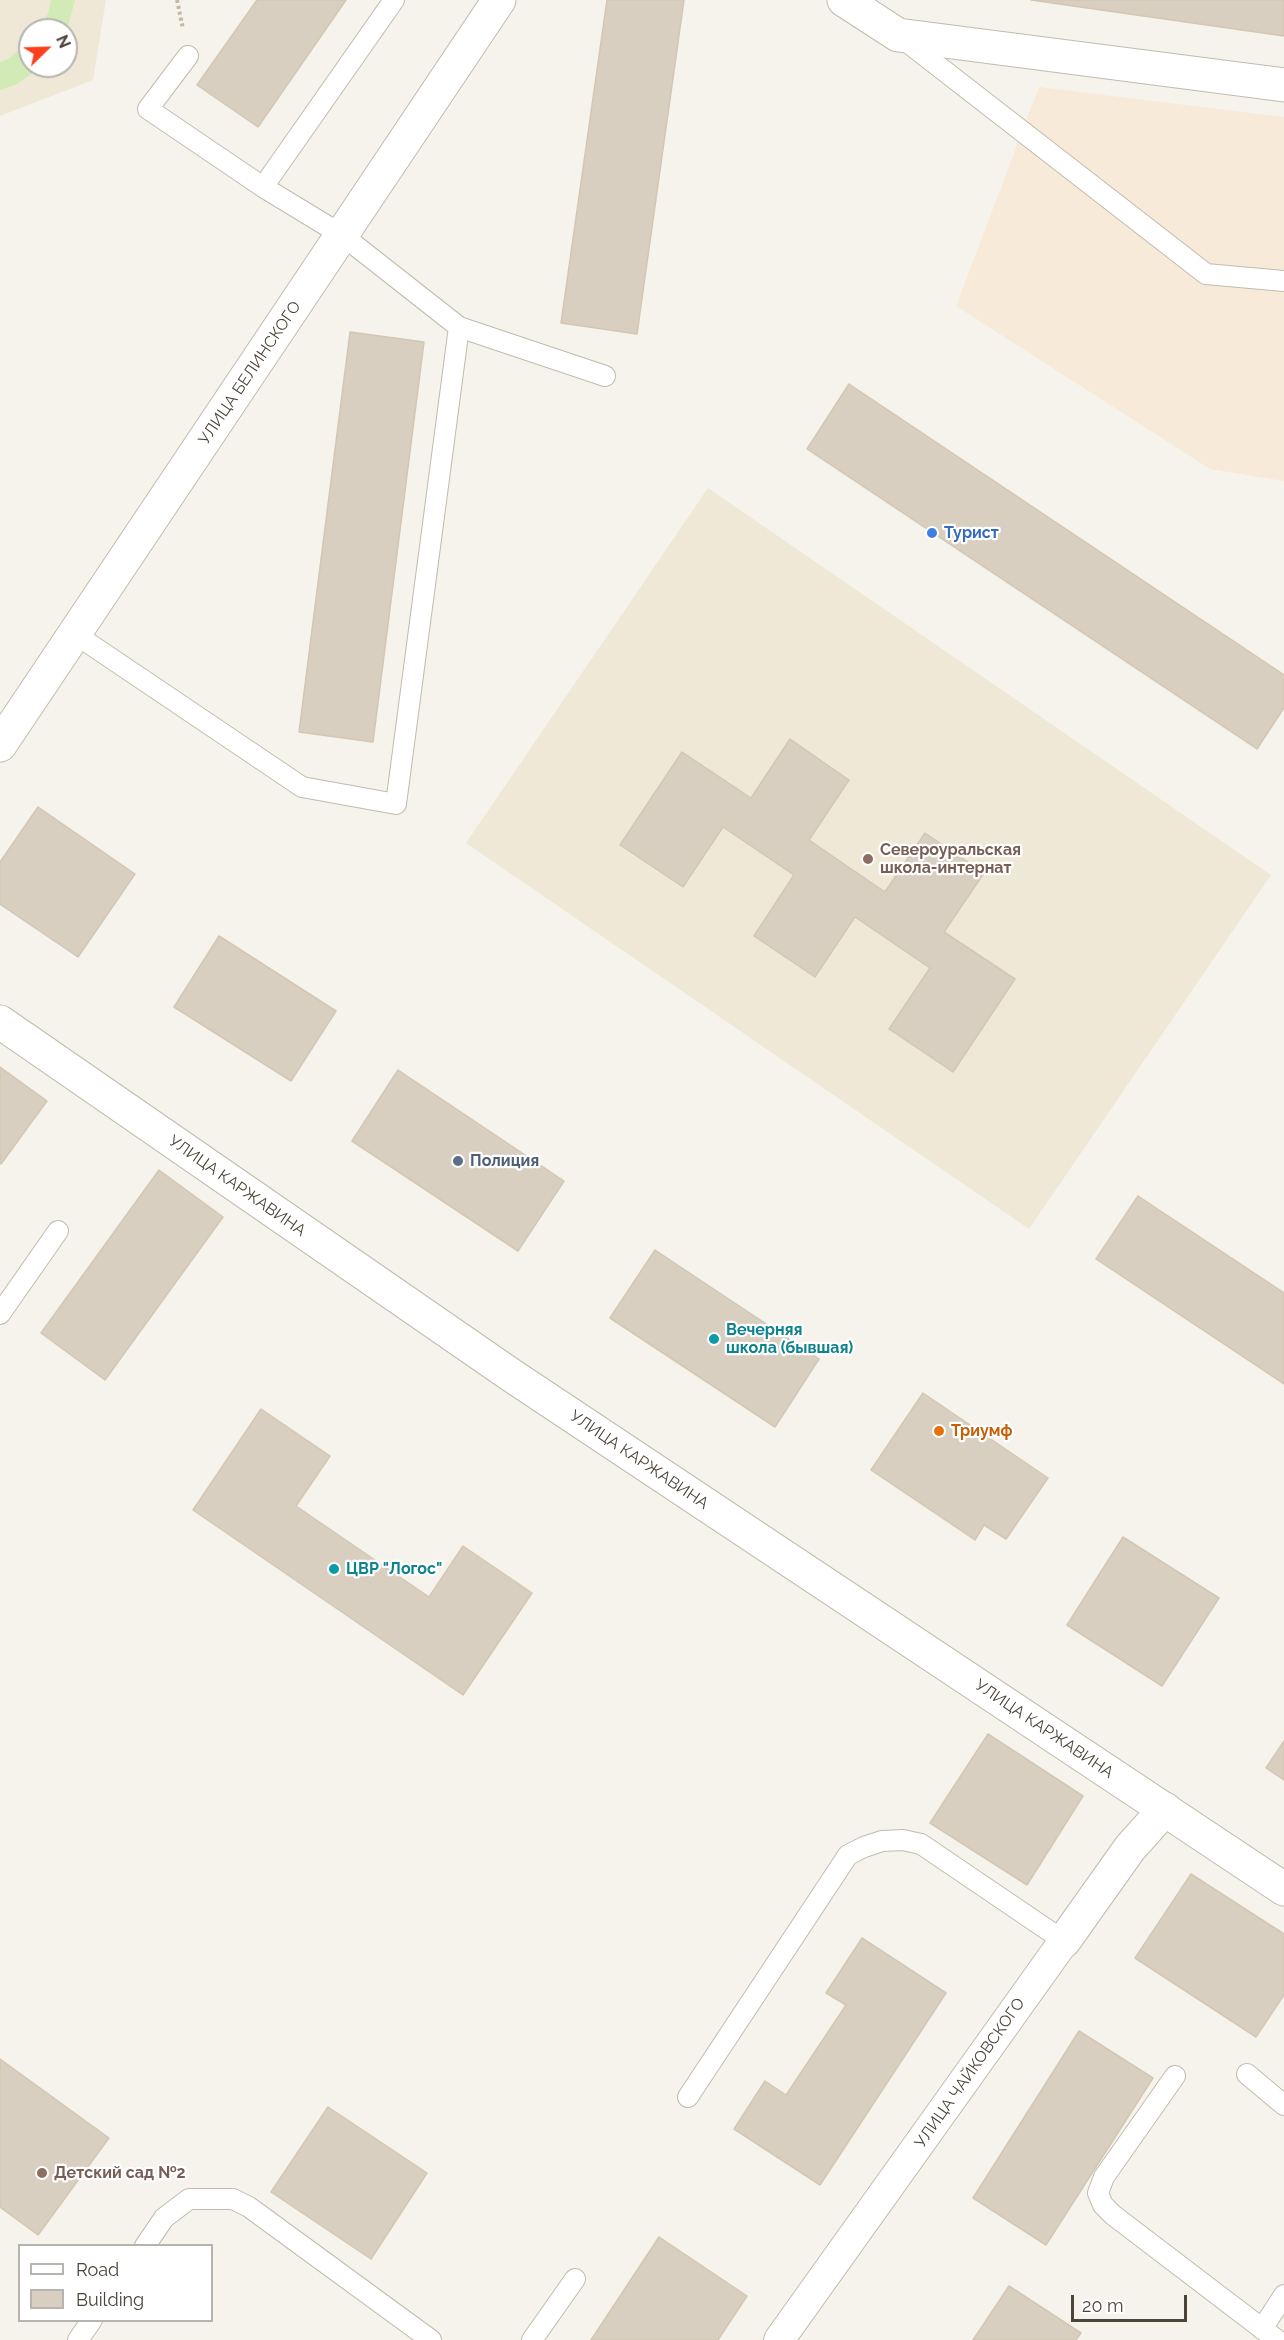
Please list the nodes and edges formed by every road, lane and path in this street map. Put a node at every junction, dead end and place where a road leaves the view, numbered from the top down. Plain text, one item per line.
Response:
1 (394, 0) edge
2 (499, 0) edge
3 (844, 0) edge
4 (898, 35) junction
5 (188, 56) dead end
6 (1284, 84) edge
7 (263, 187) junction
8 (342, 235) junction
9 (1284, 281) edge
10 (459, 327) junction
11 (605, 376) dead end
12 (75, 634) junction
13 (0, 745) edge
14 (0, 1022) edge
15 (58, 1231) dead end
16 (0, 1314) edge
17 (1165, 1809) junction
18 (1284, 1888) edge
19 (1064, 1941) junction
20 (1247, 2074) dead end
21 (1175, 2076) dead end
22 (688, 2097) dead end
23 (1284, 2105) edge
24 (146, 2244) edge
25 (575, 2279) dead end
26 (1284, 2295) edge
27 (91, 2322) edge
28 (1269, 2335) edge
29 (78, 2340) edge
30 (431, 2340) edge
31 (532, 2340) edge
32 (779, 2340) edge

1 - 7 lane
2 - 8 street, УЛИЦА БЕЛИНСКОГО
3 - 4 street
4 - 6 street
4 - 9 lane
5 - 7 lane
7 - 8 lane
8 - 10 lane
8 - 12 street, УЛИЦА БЕЛИНСКОГО
10 - 11 lane
10 - 12 lane
12 - 13 street, УЛИЦА БЕЛИНСКОГО
14 - 17 street, УЛИЦА КАРЖАВИНА
15 - 16 lane
17 - 18 street, УЛИЦА КАРЖАВИНА
17 - 19 street, УЛИЦА ЧАЙКОВСКОГО
19 - 22 lane
19 - 32 street, УЛИЦА ЧАЙКОВСКОГО
20 - 23 lane
21 - 28 lane
24 - 30 lane
25 - 31 lane
26 - 28 lane
27 - 29 lane

